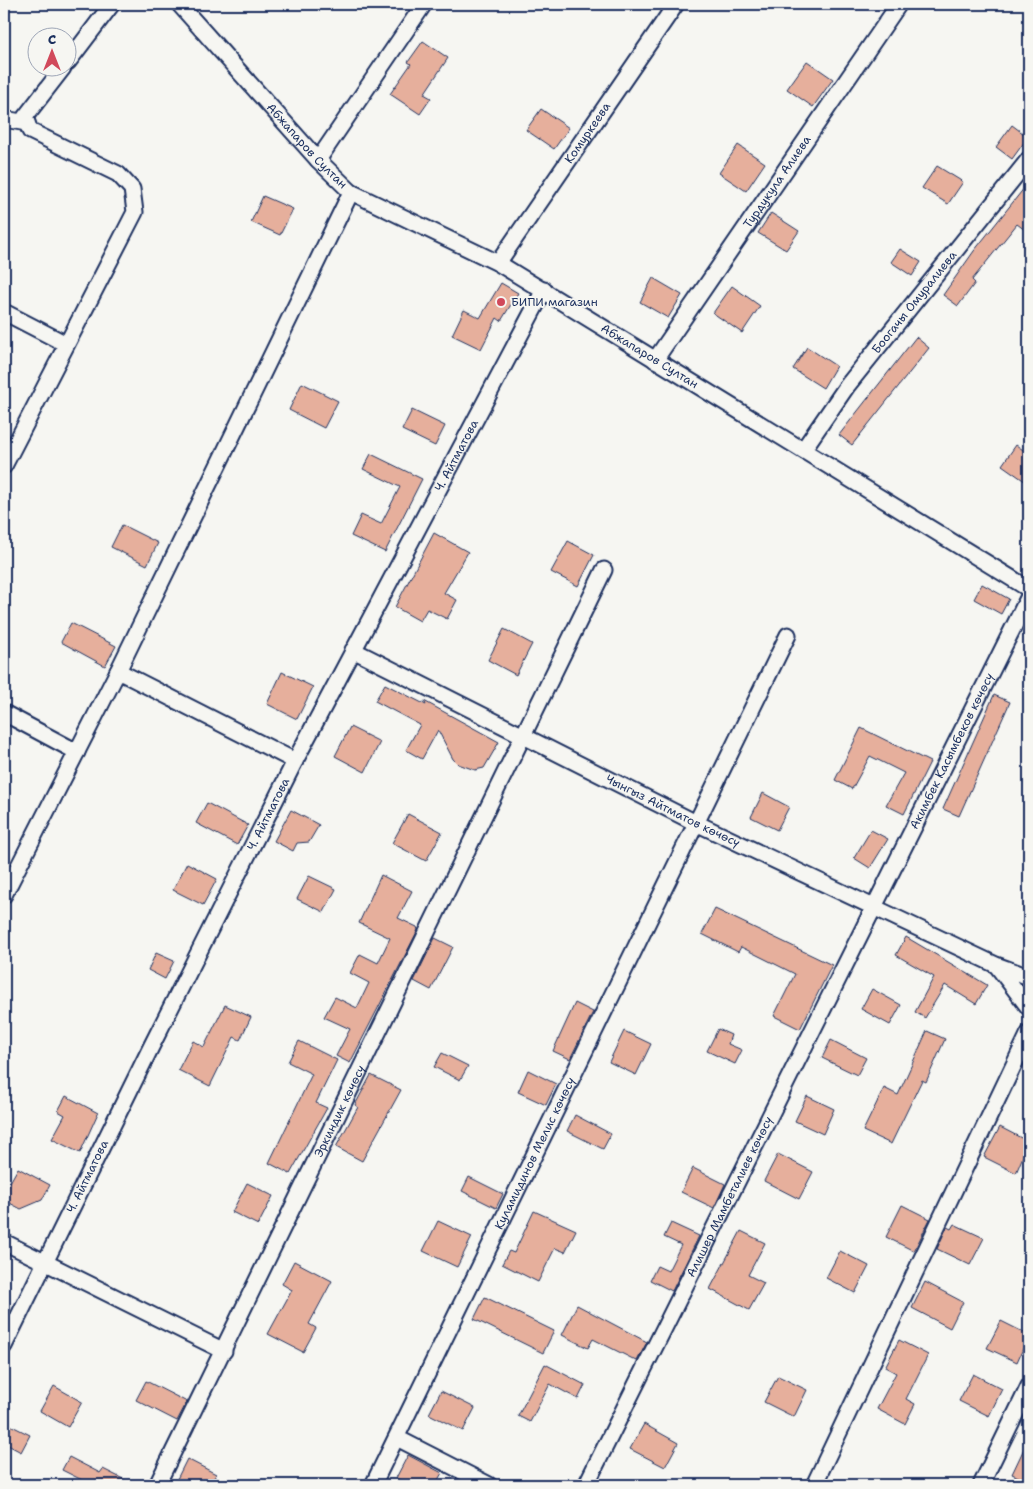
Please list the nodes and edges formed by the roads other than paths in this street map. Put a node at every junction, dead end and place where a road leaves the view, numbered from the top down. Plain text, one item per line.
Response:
1 (112, 4) edge
2 (181, 4) edge
3 (424, 4) edge
4 (676, 4) edge
5 (899, 4) edge
6 (78, 49) edge
7 (55, 78) edge
8 (4, 119) edge
9 (27, 123) junction
10 (1029, 159) edge
11 (318, 160) junction
12 (351, 192) junction
13 (498, 263) junction
14 (544, 290) junction
15 (4, 312) edge
16 (66, 344) junction
17 (655, 360) junction
18 (803, 450) junction
19 (4, 466) edge
20 (604, 570) dead end
21 (1029, 589) edge
22 (1029, 596) edge
23 (788, 635) dead end
24 (353, 650) junction
25 (118, 671) junction
26 (4, 713) edge
27 (522, 737) junction
28 (77, 752) junction
29 (295, 761) junction
30 (696, 823) junction
31 (4, 895) edge
32 (875, 907) junction
33 (996, 965) junction
34 (1029, 977) edge
35 (1029, 1008) edge
36 (1029, 1033) edge
37 (4, 1242) edge
38 (44, 1263) junction
39 (4, 1346) edge
40 (224, 1351) junction
41 (1029, 1386) edge
42 (396, 1438) junction
43 (157, 1485) edge
44 (373, 1485) edge
45 (489, 1485) edge
46 (586, 1485) edge
47 (814, 1485) edge
48 (981, 1485) edge

1 - 6 street
2 - 11 street, Абжапаров Султан
3 - 11 street
4 - 13 street, Комуркеева
5 - 17 street, Турдукула Алиева
7 - 9 street
8 - 9 street
9 - 16 street
10 - 18 street, Боогачы Омуралиева
11 - 12 street, Абжапаров Султан
12 - 13 street, Абжапаров Султан
12 - 25 street
13 - 14 street, Абжапаров Султан
14 - 17 street, Абжапаров Султан
14 - 24 street, Ч. Айтматова
15 - 16 street
16 - 19 street
17 - 18 street, Абжапаров Султан
18 - 21 street, Абжапаров Султан
20 - 27 street, Эркиндик көчөсү
22 - 32 street, Акимбек Касымбеков көчөсү
23 - 30 street, Куламидинов Мелис көчөсү
24 - 27 street, Чынгыз Айтматов көчөсү
24 - 29 street, Ч. Айтматова
25 - 28 street
25 - 29 street
26 - 28 street
27 - 30 street, Чынгыз Айтматов көчөсү
27 - 40 street, Эркиндик көчөсү
28 - 31 street
29 - 38 street, Ч. Айтматова
30 - 32 street, Чынгыз Айтматов көчөсү
30 - 42 street, Куламидинов Мелис көчөсү
32 - 33 street, Чынгыз Айтматов көчөсү
32 - 46 street, Алишер Мамбеталиев көчөсү
33 - 34 street, Чынгыз Айтматов көчөсү
33 - 35 street, Чынгыз Айтматов көчөсү
36 - 47 street
37 - 38 street
38 - 39 street, Ч. Айтматова
38 - 40 street
40 - 43 street, Эркиндик көчөсү
41 - 48 street
42 - 44 street, Куламидинов Мелис көчөсү
42 - 45 street

